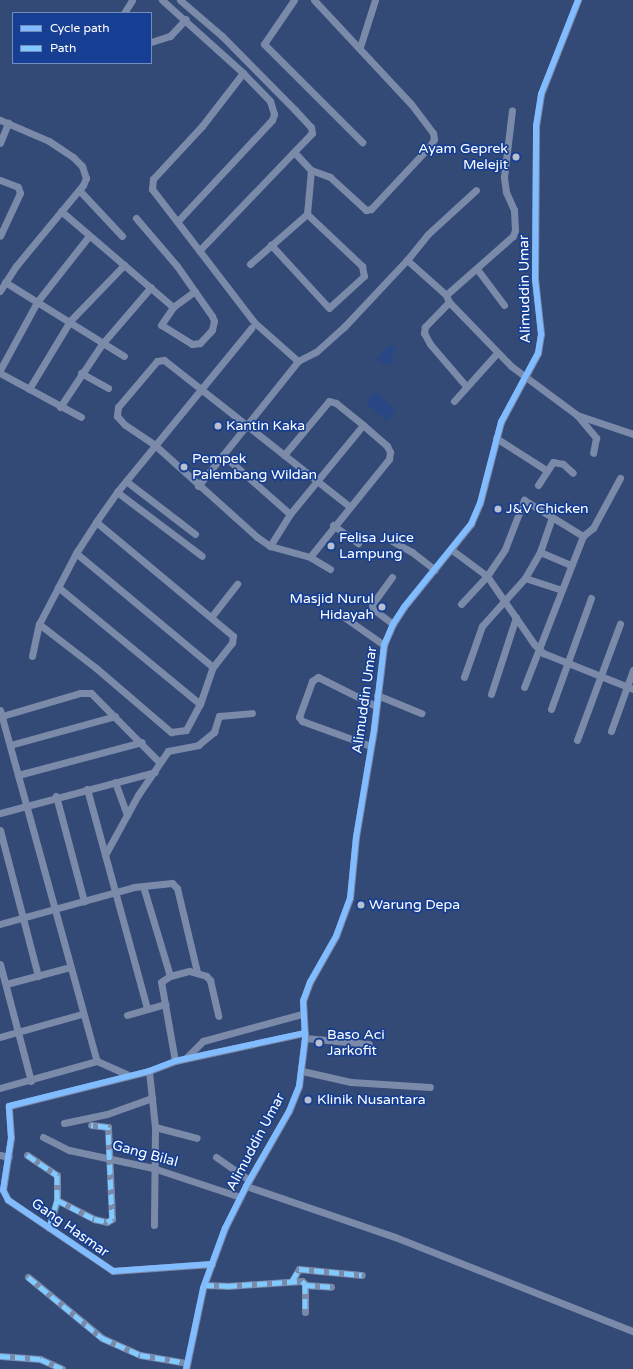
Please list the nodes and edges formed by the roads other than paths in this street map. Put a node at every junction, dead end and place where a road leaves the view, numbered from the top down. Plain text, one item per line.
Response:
1 (132, 0) edge
2 (162, 0) edge
3 (180, 0) edge
4 (294, 0) edge
5 (314, 0) edge
6 (375, 0) edge
7 (578, 0) edge
8 (125, 12) edge
9 (186, 19) junction
10 (152, 42) edge
11 (360, 47) junction
12 (243, 73) junction
13 (512, 110) dead end
14 (0, 120) edge
15 (8, 124) junction
16 (2, 133) edge
17 (362, 142) dead end
18 (0, 143) edge
19 (295, 153) junction
20 (311, 170) junction
21 (0, 180) edge
22 (79, 190) junction
23 (476, 190) dead end
24 (61, 211) junction
25 (307, 214) junction
26 (136, 218) dead end
27 (177, 222) junction
28 (0, 236) edge
29 (89, 236) junction
30 (122, 236) dead end
31 (271, 246) junction
32 (199, 251) junction
33 (407, 260) junction
34 (250, 264) dead end
35 (124, 265) junction
36 (477, 269) junction
37 (2, 287) edge
38 (151, 288) junction
39 (195, 291) junction
40 (447, 298) junction
41 (37, 302) junction
42 (504, 305) dead end
43 (173, 307) junction
44 (70, 321) junction
45 (251, 328) dead end
46 (102, 344) junction
47 (497, 353) junction
48 (124, 356) dead end
49 (298, 361) junction
50 (0, 371) edge
51 (81, 373) junction
52 (526, 377) junction
53 (466, 386) junction
54 (108, 388) dead end
55 (29, 389) junction
56 (203, 389) junction
57 (454, 401) dead end
58 (60, 407) junction
59 (577, 415) junction
60 (81, 417) dead end
61 (363, 425) junction
62 (247, 426) junction
63 (633, 434) edge
64 (496, 438) junction
65 (155, 445) junction
66 (593, 453) dead end
67 (223, 455) junction
68 (284, 455) junction
69 (546, 470) junction
70 (574, 473) dead end
71 (620, 478) dead end
72 (126, 481) junction
73 (315, 482) junction
74 (538, 484) dead end
75 (198, 486) junction
76 (117, 492) junction
77 (348, 506) junction
78 (290, 514) junction
79 (552, 517) junction
80 (96, 522) junction
81 (333, 525) junction
82 (195, 534) dead end
83 (583, 536) junction
84 (392, 541) dead end
85 (358, 543) dead end
86 (270, 546) junction
87 (452, 550) junction
88 (540, 552) junction
89 (76, 553) junction
90 (202, 556) dead end
91 (310, 557) junction
92 (571, 565) junction
93 (330, 569) dead end
94 (435, 570) junction
95 (487, 576) junction
96 (392, 577) dead end
97 (525, 578) junction
98 (236, 584) dead end
99 (58, 587) junction
100 (561, 590) junction
101 (591, 598) dead end
102 (505, 600) junction
103 (461, 604) dead end
104 (212, 616) junction
105 (344, 616) dead end
106 (516, 617) junction
107 (39, 624) junction
108 (393, 624) junction
109 (620, 624) dead end
110 (384, 645) junction
111 (539, 649) junction
112 (32, 656) dead end
113 (567, 662) junction
114 (214, 667) junction
115 (633, 670) edge
116 (600, 676) junction
117 (464, 677) dead end
118 (524, 687) dead end
119 (630, 688) edge
120 (491, 694) dead end
121 (377, 695) junction
122 (200, 704) junction
123 (376, 706) junction
124 (551, 709) dead end
125 (1, 713) edge
126 (252, 713) dead end
127 (421, 714) dead end
128 (115, 716) junction
129 (611, 732) dead end
130 (577, 740) dead end
131 (142, 742) junction
132 (10, 745) junction
133 (371, 746) junction
134 (159, 762) junction
135 (155, 772) junction
136 (18, 775) junction
137 (115, 782) junction
138 (87, 788) junction
139 (56, 796) junction
140 (25, 806) junction
141 (0, 813) edge
142 (127, 815) junction
143 (0, 830) edge
144 (105, 855) junction
145 (143, 886) junction
146 (113, 893) junction
147 (84, 901) junction
148 (54, 909) junction
149 (24, 917) junction
150 (0, 924) edge
151 (0, 964) edge
152 (70, 967) junction
153 (197, 972) junction
154 (38, 976) junction
155 (170, 976) junction
156 (6, 984) junction
157 (165, 1004) junction
158 (147, 1009) junction
159 (82, 1014) junction
160 (302, 1014) junction
161 (127, 1015) dead end
162 (218, 1016) dead end
163 (19, 1032) junction
164 (305, 1036) junction
165 (0, 1037) edge
166 (369, 1044) dead end
167 (186, 1058) junction
168 (175, 1061) junction
169 (97, 1062) junction
170 (149, 1070) junction
171 (302, 1071) junction
172 (126, 1074) junction
173 (31, 1081) junction
174 (430, 1087) dead end
175 (0, 1088) edge
176 (152, 1098) junction
177 (64, 1123) dead end
178 (91, 1125) dead end
179 (155, 1128) junction
180 (44, 1137) dead end
181 (197, 1138) dead end
182 (0, 1155) edge
183 (27, 1156) dead end
184 (9, 1157) junction
185 (216, 1157) dead end
186 (108, 1158) junction
187 (153, 1168) junction
188 (248, 1183) junction
189 (240, 1197) junction
190 (57, 1200) junction
191 (154, 1225) dead end
192 (49, 1228) junction
193 (212, 1264) junction
194 (362, 1275) dead end
195 (28, 1278) dead end
196 (292, 1281) junction
197 (204, 1285) junction
198 (305, 1285) junction
199 (331, 1287) dead end
200 (305, 1312) dead end
201 (633, 1331) edge
202 (0, 1356) edge
203 (187, 1366) edge
204 (62, 1369) edge

1 - 8 street
2 - 9 street
3 - 19 street
4 - 17 street
5 - 11 street
6 - 11 street
7 - 52 street, Alimuddin Umar
9 - 10 street
9 - 12 street
11 - 20 street
12 - 27 street
12 - 27 street
13 - 36 street
14 - 15 street
15 - 16 street
15 - 22 street
16 - 18 street
19 - 20 street
19 - 32 street
20 - 25 street
21 - 28 street
22 - 24 street
22 - 30 street
23 - 33 street
24 - 29 street
24 - 37 street
25 - 31 street
25 - 31 street
26 - 39 street
27 - 32 street
29 - 35 street
29 - 41 street
31 - 34 street
32 - 49 street
33 - 40 street
33 - 49 street
35 - 38 street
35 - 44 street
36 - 40 street
36 - 42 street
37 - 41 street
38 - 43 street
38 - 46 street
39 - 43 street
39 - 43 street
40 - 47 street
40 - 53 street
41 - 44 street
41 - 50 street
44 - 46 street
44 - 55 street
45 - 56 street
46 - 48 street
46 - 51 street
47 - 52 street
47 - 53 street
49 - 62 street
50 - 55 street
51 - 54 street
51 - 58 street
52 - 59 street
52 - 64 street, Alimuddin Umar
53 - 57 street
55 - 58 street
56 - 62 street
56 - 65 street
56 - 65 street
58 - 60 street
59 - 63 street
59 - 66 street
61 - 68 street
61 - 73 street
61 - 77 street
62 - 67 street
62 - 68 street
64 - 69 street
64 - 87 street, Alimuddin Umar
65 - 72 street
65 - 75 street
67 - 75 street
67 - 78 street
68 - 73 street
69 - 70 street
69 - 74 street
71 - 83 street
72 - 76 street
72 - 82 street
73 - 77 street
73 - 78 street
75 - 86 street
76 - 80 street
76 - 90 street
77 - 81 street
78 - 86 street
79 - 83 street
79 - 88 street
79 - 95 street
80 - 89 street
80 - 104 street
81 - 85 street
81 - 91 street
83 - 92 street
84 - 94 street
86 - 91 street
87 - 94 street, Alimuddin Umar
87 - 95 street
88 - 92 street
88 - 97 street
89 - 99 street
89 - 114 street
91 - 93 street
92 - 100 street
94 - 108 street, Alimuddin Umar
95 - 102 street
95 - 103 street
96 - 108 street
97 - 100 street
97 - 102 street
98 - 104 street
99 - 107 street
99 - 122 street
100 - 111 street
101 - 113 street
102 - 106 street
102 - 117 street
104 - 114 street
105 - 110 street
106 - 111 street
106 - 120 street
107 - 112 street
107 - 122 street
108 - 110 street, Alimuddin Umar
109 - 116 street
110 - 121 street, Alimuddin Umar
111 - 113 street
111 - 118 street
113 - 116 street
113 - 124 street
114 - 122 street
115 - 119 street
116 - 119 street
116 - 130 street
119 - 129 street
121 - 123 street, Alimuddin Umar
121 - 127 street
123 - 133 street, Alimuddin Umar
123 - 133 street
125 - 128 street
125 - 132 street
126 - 134 street
128 - 131 street
128 - 132 street
131 - 134 street
131 - 136 street
132 - 136 street
133 - 160 street, Alimuddin Umar
134 - 135 street
135 - 137 street
135 - 142 street
136 - 140 street
137 - 138 street
137 - 142 street
138 - 139 street
138 - 144 street
139 - 140 street
139 - 147 street
140 - 141 street
140 - 148 street
142 - 144 street
143 - 149 street
144 - 146 street
145 - 146 street
145 - 153 street
145 - 155 street
146 - 147 street
146 - 158 street
147 - 148 street
148 - 149 street
148 - 152 street
149 - 150 street
149 - 154 street
151 - 156 street
152 - 154 street
152 - 159 street
153 - 155 street
153 - 162 street
154 - 156 street
155 - 157 street
156 - 163 street
157 - 158 street
157 - 168 street
158 - 161 street
159 - 163 street
159 - 169 street
160 - 164 street, Alimuddin Umar
160 - 167 street
163 - 165 street
163 - 173 street
164 - 166 street
164 - 167 street
164 - 171 street, Alimuddin Umar
167 - 168 street
168 - 170 street
169 - 172 street
169 - 173 street
170 - 172 street
170 - 176 street
171 - 174 street
171 - 188 street, Alimuddin Umar
172 - 184 street
173 - 175 street
176 - 177 street
176 - 179 street
178 - 186 street
179 - 181 street
179 - 187 street
180 - 186 street, Gang Bilal
182 - 184 street
183 - 190 street
184 - 192 street, Gang Hasmar
185 - 188 street
186 - 187 street, Gang Bilal
186 - 190 street
187 - 189 street, Gang Bilal
187 - 191 street
188 - 189 street, Alimuddin Umar
188 - 201 street
189 - 193 street, Alimuddin Umar
190 - 192 street
192 - 193 street, Gang Hasmar
193 - 197 street, Alimuddin Umar
194 - 196 street
195 - 203 street
196 - 197 street
196 - 198 street
197 - 203 street, Alimuddin Umar
198 - 199 street
198 - 200 street
202 - 204 street

